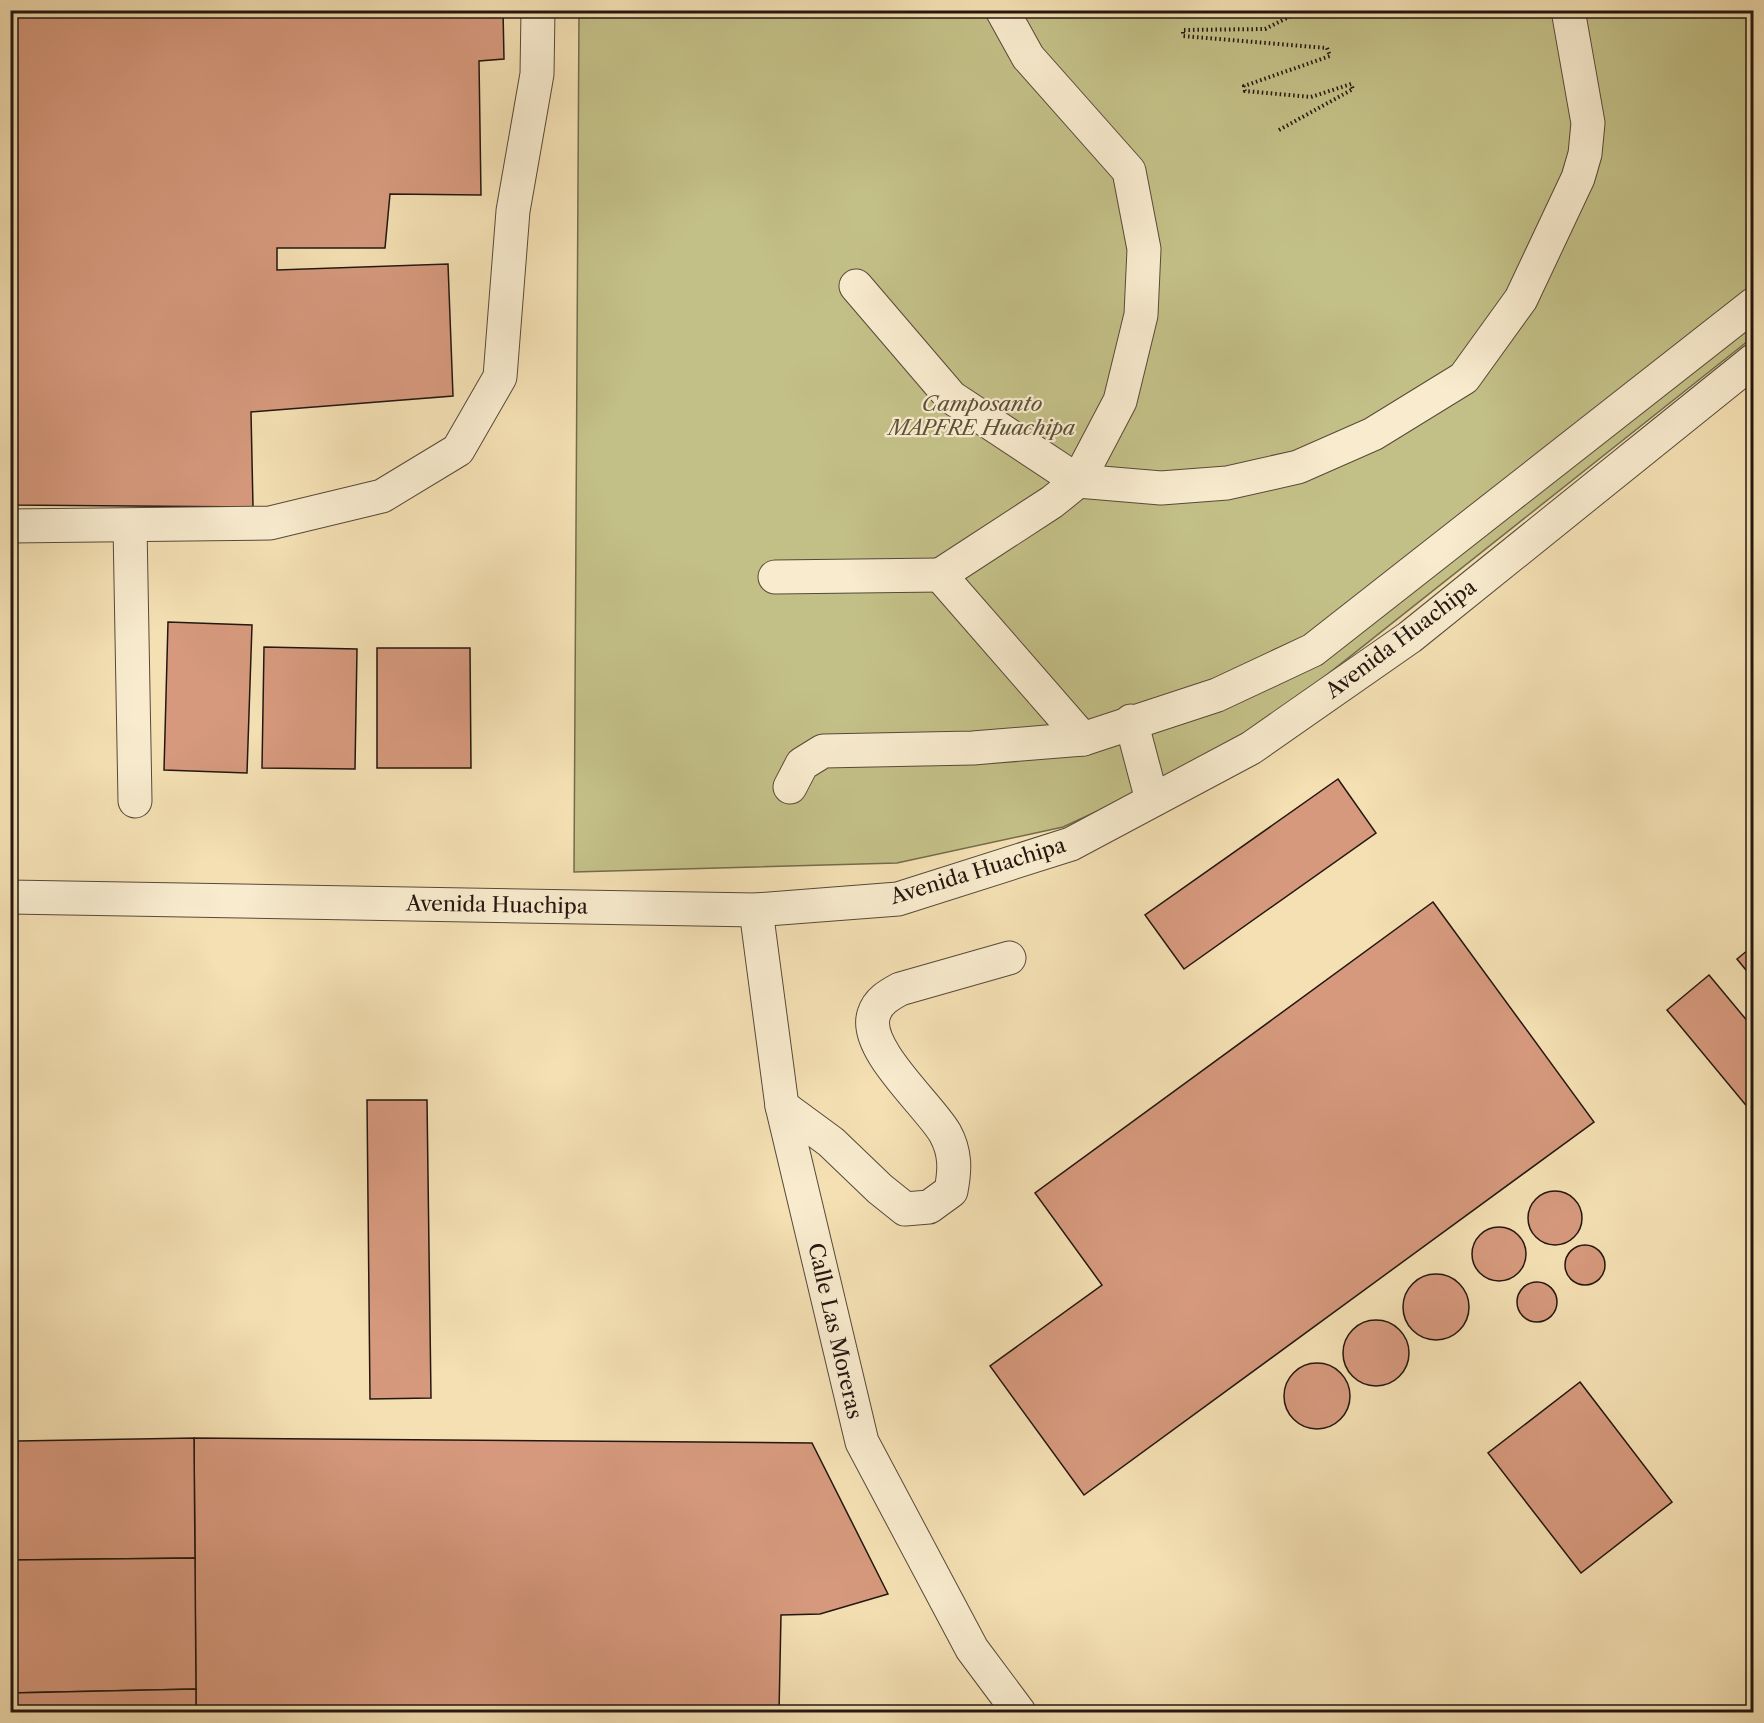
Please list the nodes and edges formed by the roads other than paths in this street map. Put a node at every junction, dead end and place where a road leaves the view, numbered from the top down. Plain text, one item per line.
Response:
1 (538, 10) edge
2 (1002, 10) edge
3 (1569, 10) edge
4 (856, 286) dead end
5 (1754, 304) edge
6 (1754, 360) edge
7 (1078, 481) junction
8 (10, 526) edge
9 (130, 526) junction
10 (940, 575) junction
11 (775, 577) dead end
12 (1131, 721) junction
13 (1083, 739) junction
14 (790, 787) dead end
15 (1152, 800) junction
16 (135, 801) dead end
17 (10, 897) edge
18 (756, 910) junction
19 (1009, 958) dead end
20 (782, 1106) junction
21 (1019, 1713) edge

1 - 9 street
2 - 7 street
3 - 7 street
4 - 7 street
5 - 12 street
6 - 15 street, Avenida Huachipa
7 - 10 street
8 - 9 street
9 - 16 street
10 - 11 street
10 - 13 street
12 - 13 street
12 - 15 street
13 - 14 street
15 - 18 street, Avenida Huachipa
17 - 18 street, Avenida Huachipa
18 - 20 street, Calle Las Moreras
19 - 20 street
20 - 21 street, Calle Las Moreras

